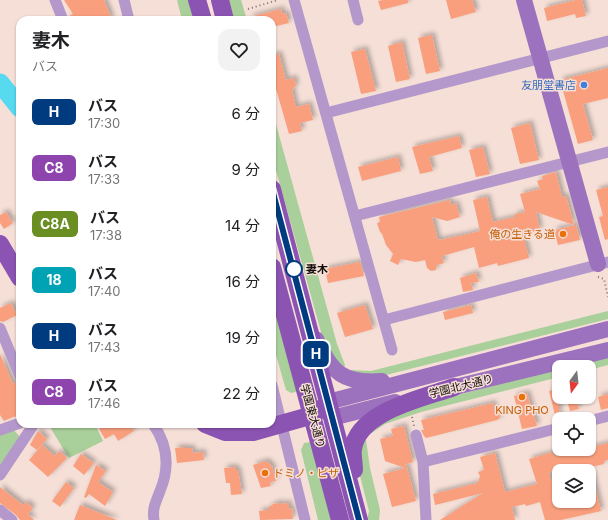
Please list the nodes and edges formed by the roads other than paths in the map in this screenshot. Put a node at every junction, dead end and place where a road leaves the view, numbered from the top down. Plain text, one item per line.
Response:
1 (55, 0) edge
2 (124, 0) edge
3 (197, 0) edge
4 (220, 0) edge
5 (295, 0) edge
6 (353, 0) edge
7 (524, 0) edge
8 (61, 16) edge
9 (128, 16) edge
10 (201, 16) edge
11 (224, 16) edge
12 (358, 20) dead end
13 (608, 41) edge
14 (540, 58) junction
15 (326, 113) junction
16 (608, 152) edge
17 (569, 162) junction
18 (276, 204) edge
19 (355, 216) junction
20 (0, 244) edge
21 (4, 262) edge
22 (599, 264) edge
23 (16, 274) edge
24 (276, 281) edge
25 (384, 320) junction
26 (308, 323) junction
27 (0, 328) edge
28 (608, 329) edge
29 (392, 350) dead end
30 (608, 350) edge
31 (16, 366) edge
32 (418, 379) junction
33 (454, 387) junction
34 (276, 401) edge
35 (330, 410) junction
36 (313, 415) junction
37 (608, 416) edge
38 (596, 419) edge
39 (16, 424) edge
40 (282, 424) junction
41 (276, 426) edge
42 (31, 428) edge
43 (154, 428) edge
44 (215, 428) edge
45 (268, 428) edge
46 (0, 430) edge
47 (552, 430) edge
48 (416, 435) dead end
49 (423, 462) junction
50 (0, 476) edge
51 (0, 510) edge
52 (359, 518) edge
53 (12, 520) edge
54 (154, 520) edge
55 (305, 520) edge
56 (340, 520) edge
57 (426, 520) edge

1 - 8 street
2 - 9 street
3 - 10 main road
4 - 11 main road
5 - 15 street
6 - 12 street
7 - 14 main road
13 - 14 street
14 - 15 street
14 - 17 main road
15 - 19 street
16 - 17 street
17 - 19 street
17 - 22 main road
18 - 26 main road, 学園東大通り
19 - 25 street
20 - 21 main road
21 - 23 main road
22 - 25 street
24 - 36 main road, 学園東大通り
25 - 29 street
26 - 32 main road
26 - 35 main road, 学園東大通り
27 - 31 street
28 - 32 main road, 学園北大通り
30 - 33 main road, 学園北大通り
32 - 35 main road, 学園北大通り
33 - 35 main road, 学園北大通り
33 - 52 main road
34 - 40 street
35 - 36 main road, 学園北大通り
35 - 52 main road, 学園東大通り
36 - 40 main road
36 - 56 main road, 学園東大通り
37 - 38 street
39 - 46 street
40 - 41 main road
40 - 55 street
42 - 50 street
43 - 54 street
44 - 45 main road
47 - 49 street
48 - 49 street
49 - 57 street
51 - 53 street

